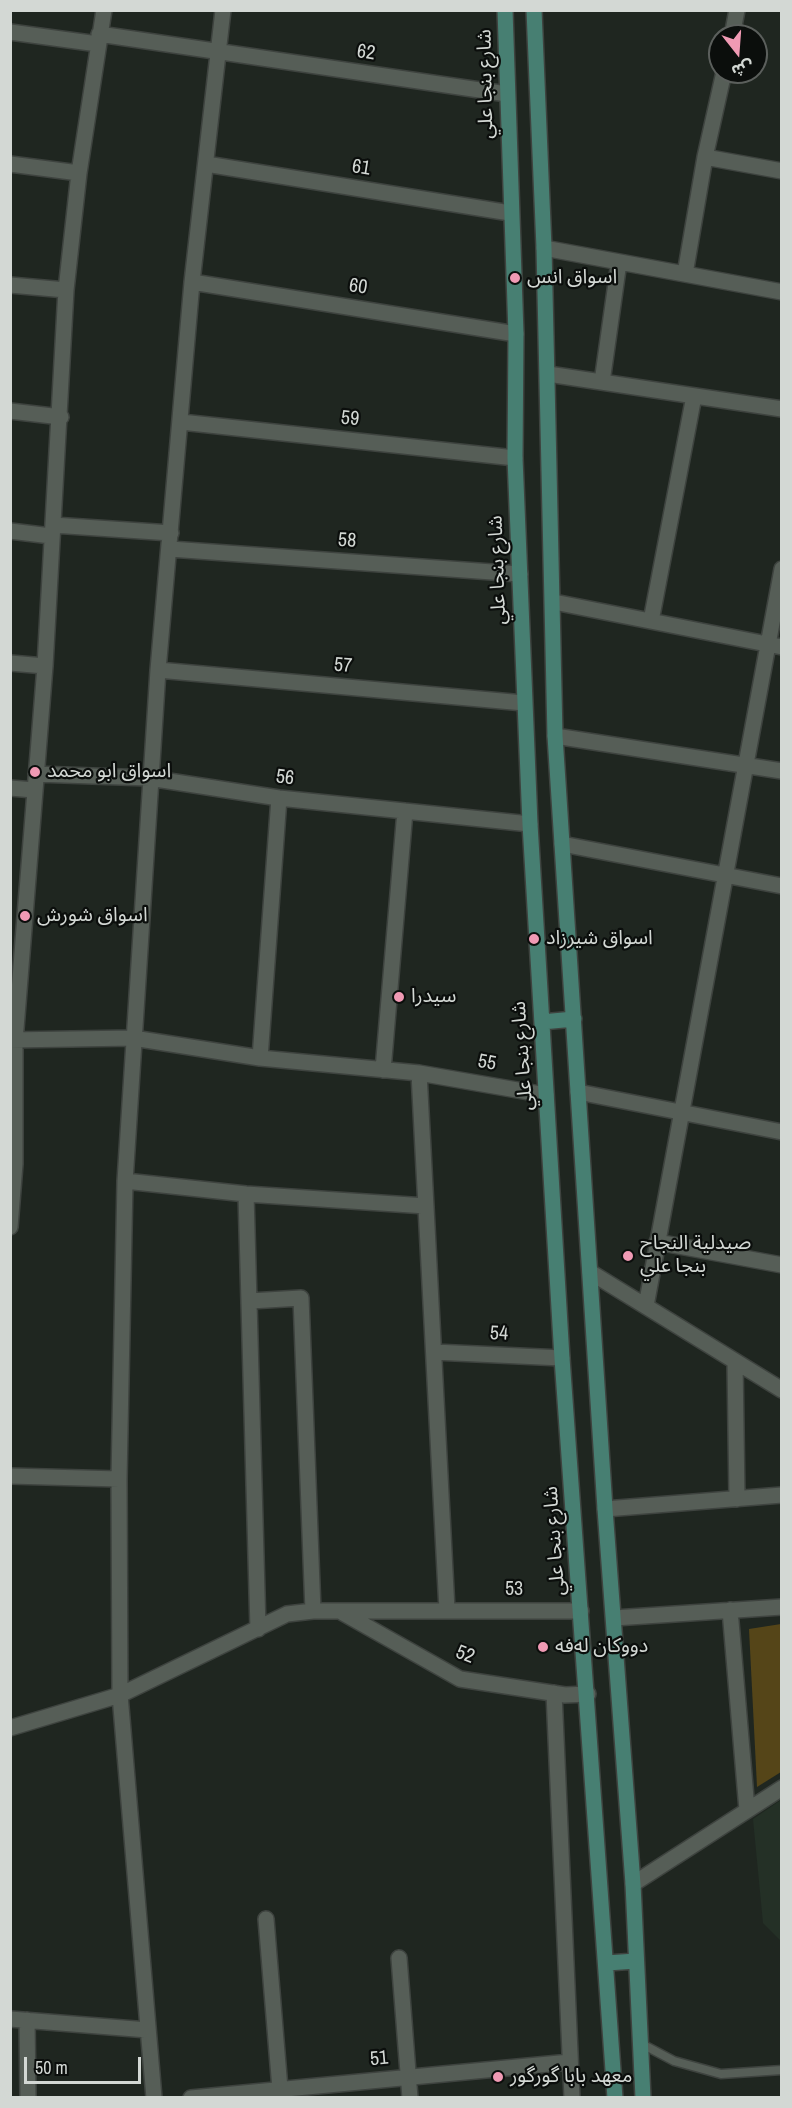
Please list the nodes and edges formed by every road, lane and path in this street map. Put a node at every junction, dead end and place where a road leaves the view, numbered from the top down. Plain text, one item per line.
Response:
1 (104, 10) edge
2 (223, 10) edge
3 (505, 10) edge
4 (534, 10) edge
5 (10, 32) edge
6 (98, 39) junction
7 (219, 54) junction
8 (721, 84) edge
9 (507, 94) junction
10 (705, 157) junction
11 (10, 164) edge
12 (206, 164) junction
13 (782, 171) edge
14 (79, 173) junction
15 (510, 213) junction
16 (544, 248) junction
17 (619, 262) junction
18 (685, 274) junction
19 (192, 282) junction
20 (10, 285) edge
21 (66, 290) junction
22 (782, 292) edge
23 (516, 334) junction
24 (548, 374) junction
25 (602, 382) junction
26 (694, 396) junction
27 (782, 409) edge
28 (10, 411) edge
29 (61, 417) junction
30 (181, 422) junction
31 (515, 458) junction
32 (52, 530) junction
33 (10, 531) edge
34 (171, 533) junction
35 (170, 549) junction
36 (782, 569) edge
37 (520, 574) junction
38 (554, 603) junction
39 (651, 621) junction
40 (775, 645) edge
41 (10, 663) edge
42 (45, 666) junction
43 (158, 670) junction
44 (524, 703) junction
45 (555, 736) junction
46 (745, 765) junction
47 (782, 771) edge
48 (36, 774) junction
49 (149, 778) junction
50 (10, 788) edge
51 (34, 790) junction
52 (279, 798) junction
53 (405, 811) junction
54 (530, 824) junction
55 (562, 844) junction
56 (725, 876) junction
57 (782, 886) edge
58 (17, 917) edge
59 (574, 1019) junction
60 (542, 1022) junction
61 (133, 1038) junction
62 (13, 1041) edge
63 (260, 1058) junction
64 (383, 1070) junction
65 (419, 1073) junction
66 (578, 1092) junction
67 (546, 1095) junction
68 (681, 1113) junction
69 (782, 1132) edge
70 (125, 1181) junction
71 (246, 1194) junction
72 (426, 1206) junction
73 (11, 1207) edge
74 (10, 1227) edge
75 (657, 1242) junction
76 (782, 1264) edge
77 (590, 1272) junction
78 (250, 1301) junction
79 (646, 1306) junction
80 (434, 1352) junction
81 (562, 1358) junction
82 (735, 1361) junction
83 (782, 1390) edge
84 (10, 1476) edge
85 (119, 1479) junction
86 (782, 1495) edge
87 (737, 1498) junction
88 (605, 1509) junction
89 (782, 1607) edge
90 (447, 1610) junction
91 (730, 1610) junction
92 (313, 1611) junction
93 (581, 1611) junction
94 (341, 1612) junction
95 (614, 1618) junction
96 (258, 1629) junction
97 (554, 1693) junction
98 (588, 1694) junction
99 (120, 1695) junction
100 (10, 1728) edge
101 (782, 1788) edge
102 (747, 1810) junction
103 (633, 1884) junction
104 (266, 1918) dead end
105 (399, 1958) dead end
106 (636, 1961) junction
107 (607, 1963) junction
108 (10, 2019) edge
109 (27, 2020) junction
110 (148, 2030) junction
111 (640, 2043) junction
112 (570, 2062) junction
113 (782, 2070) edge
114 (409, 2077) junction
115 (286, 2092) edge
116 (27, 2097) edge
117 (154, 2097) edge
118 (191, 2097) edge
119 (410, 2097) edge
120 (572, 2097) edge
121 (615, 2097) edge
122 (643, 2097) edge

1 - 6 street
2 - 7 street
3 - 9 main road, شارع بنجا علي
4 - 16 main road
5 - 6 street, 62
6 - 7 street, 62
6 - 14 street
7 - 9 street, 62
7 - 12 street
8 - 10 street
9 - 15 main road, شارع بنجا علي
10 - 13 street
10 - 18 street
11 - 14 street
12 - 15 street, 61
12 - 19 street
14 - 21 street
15 - 23 main road, شارع بنجا علي
16 - 17 street
16 - 24 main road
17 - 18 street
17 - 25 street
18 - 22 street
19 - 23 street, 60
19 - 30 street
20 - 21 street
21 - 29 street
23 - 31 main road, شارع بنجا علي
24 - 25 street
24 - 38 main road
25 - 26 street
26 - 27 street
26 - 39 street
28 - 29 street
29 - 32 street
30 - 31 street, 59
30 - 34 street
31 - 37 main road, شارع بنجا علي
32 - 33 street
32 - 34 street
32 - 42 street
34 - 35 street
35 - 37 street, 58
35 - 43 street
36 - 40 street
37 - 44 main road, شارع بنجا علي
38 - 39 street
38 - 45 main road
39 - 40 street
40 - 46 street
41 - 42 street
42 - 48 street
43 - 44 street, 57
43 - 49 street
44 - 54 main road, شارع بنجا علي
45 - 46 street
45 - 55 main road
46 - 47 street
46 - 56 street
48 - 49 street, 56
48 - 51 street
49 - 52 street, 56
49 - 61 street
50 - 51 street
51 - 58 street
52 - 53 street, 56
52 - 63 street
53 - 54 street, 56
53 - 64 street
54 - 60 main road, شارع بنجا علي
55 - 56 street
55 - 59 main road
56 - 57 street
56 - 68 street
58 - 62 street
59 - 60 main road
59 - 66 main road
60 - 67 main road, شارع بنجا علي
61 - 62 street, 55
61 - 63 street, 55
61 - 70 street
62 - 73 street
63 - 64 street, 55
64 - 65 street, 55
65 - 67 street, 55
65 - 72 street
66 - 68 street
66 - 77 main road
67 - 81 main road, شارع بنجا علي
68 - 69 street
68 - 75 street
70 - 71 street
70 - 85 street
71 - 72 street
71 - 78 street
72 - 80 street
73 - 74 street
75 - 76 street
75 - 79 street
77 - 79 street
77 - 88 main road
78 - 92 street
78 - 96 street
79 - 82 street
80 - 81 street, 54
80 - 90 street
81 - 93 main road, شارع بنجا علي
82 - 83 street
82 - 87 street
84 - 85 street
85 - 99 street
86 - 87 street
87 - 88 street
88 - 95 main road
89 - 91 street
90 - 93 street, 53
90 - 94 street, 53
91 - 95 street
91 - 102 street
92 - 94 street, 53
92 - 96 street, 53
93 - 98 main road, شارع بنجا علي
94 - 97 street, 52
95 - 103 main road
96 - 99 street, 53
97 - 98 street, 52
97 - 112 street
98 - 107 main road, شارع بنجا علي
99 - 100 street, 53
99 - 110 street
101 - 102 street
102 - 103 street
103 - 106 main road
104 - 115 street
105 - 114 street
106 - 107 main road
106 - 111 main road
107 - 121 main road, شارع بنجا علي
108 - 109 street
109 - 110 street
109 - 116 street
110 - 117 street
111 - 113 lane
111 - 122 main road
112 - 114 street, 51
112 - 120 street
114 - 115 street, 51
114 - 119 street
115 - 118 street, 51

